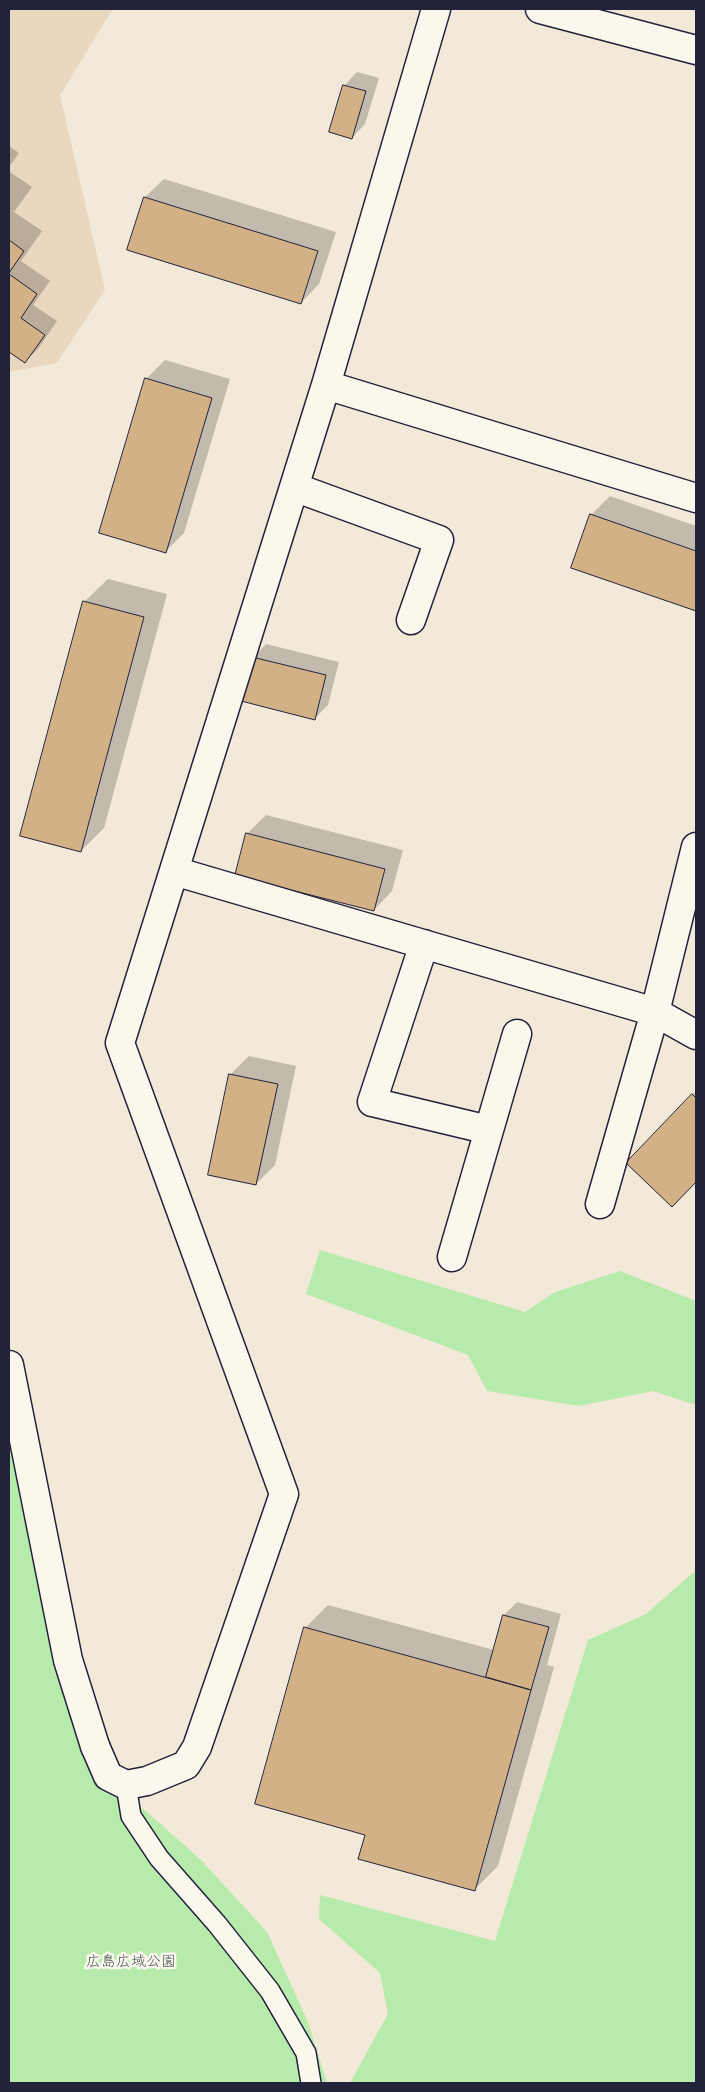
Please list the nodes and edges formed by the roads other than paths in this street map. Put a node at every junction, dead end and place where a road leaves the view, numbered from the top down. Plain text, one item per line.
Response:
1 (436, 9) edge
2 (540, 9) edge
3 (696, 50) edge
4 (326, 385) junction
5 (294, 487) junction
6 (696, 498) edge
7 (411, 620) dead end
8 (696, 847) edge
9 (174, 871) junction
10 (424, 944) junction
11 (655, 1012) junction
12 (517, 1034) dead end
13 (696, 1035) edge
14 (489, 1130) junction
15 (600, 1204) dead end
16 (452, 1257) dead end
17 (9, 1365) edge
18 (126, 1785) junction
19 (311, 2083) edge

1 - 4 street
2 - 3 street
4 - 5 street
4 - 6 street
5 - 7 street
5 - 9 street
8 - 11 street
9 - 10 street
9 - 18 street
10 - 11 street
10 - 14 street
11 - 13 street
11 - 15 street
12 - 14 street
14 - 16 street
17 - 18 street
18 - 19 lane

